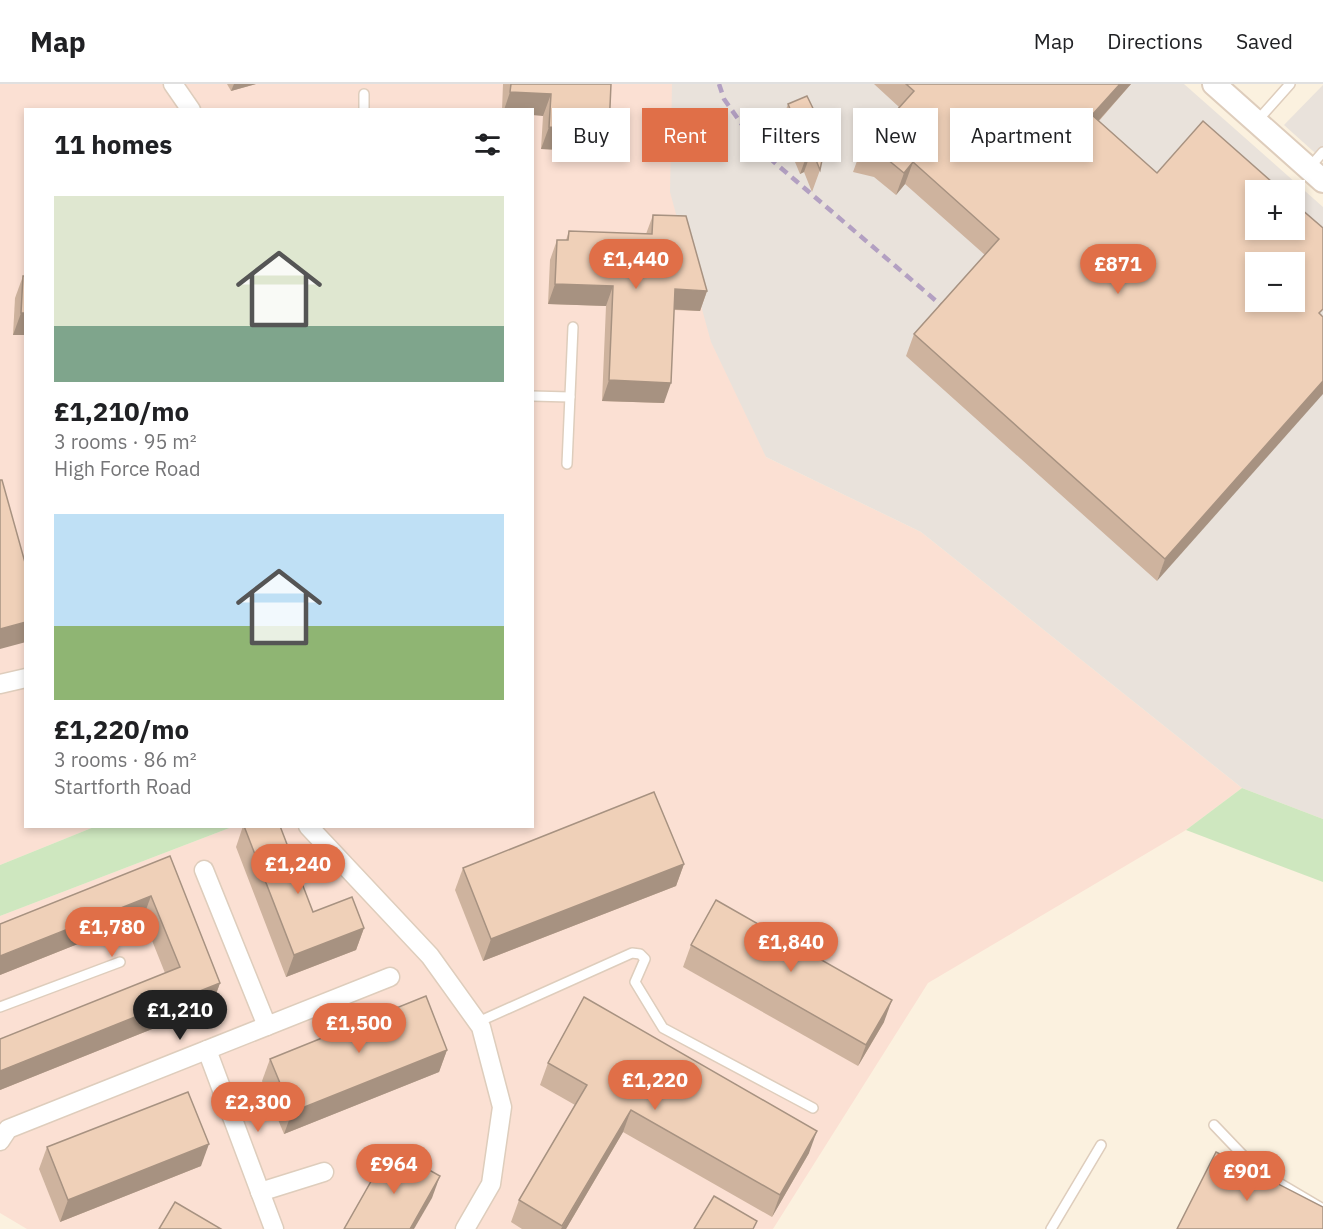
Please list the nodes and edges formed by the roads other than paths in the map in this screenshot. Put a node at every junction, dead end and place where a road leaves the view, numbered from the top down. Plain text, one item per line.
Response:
1 (173, 84) edge
2 (1214, 84) edge
3 (1290, 84) edge
4 (364, 94) dead end
5 (190, 108) edge
6 (364, 108) edge
7 (1256, 123) junction
8 (1318, 167) edge
9 (573, 327) dead end
10 (534, 396) edge
11 (570, 397) junction
12 (567, 464) dead end
13 (24, 678) edge
14 (0, 684) edge
15 (310, 828) edge
16 (204, 870) dead end
17 (120, 962) dead end
18 (390, 977) dead end
19 (0, 1007) edge
20 (478, 1022) junction
21 (267, 1026) junction
22 (207, 1050) junction
23 (813, 1108) dead end
24 (1214, 1125) dead end
25 (0, 1141) edge
26 (1101, 1144) dead end
27 (324, 1172) dead end
28 (261, 1192) junction
29 (1323, 1209) edge
30 (274, 1229) edge
31 (465, 1229) edge
32 (1051, 1229) edge

1 - 5 street
2 - 7 street
3 - 7 lane
4 - 6 lane
7 - 8 street
9 - 11 lane
10 - 11 lane
11 - 12 lane
13 - 14 street
15 - 20 street
16 - 21 street
17 - 19 lane
18 - 21 street
20 - 23 lane
20 - 31 street
21 - 22 street
22 - 25 street
22 - 28 street
24 - 29 lane
26 - 32 lane
27 - 28 street
28 - 30 street

